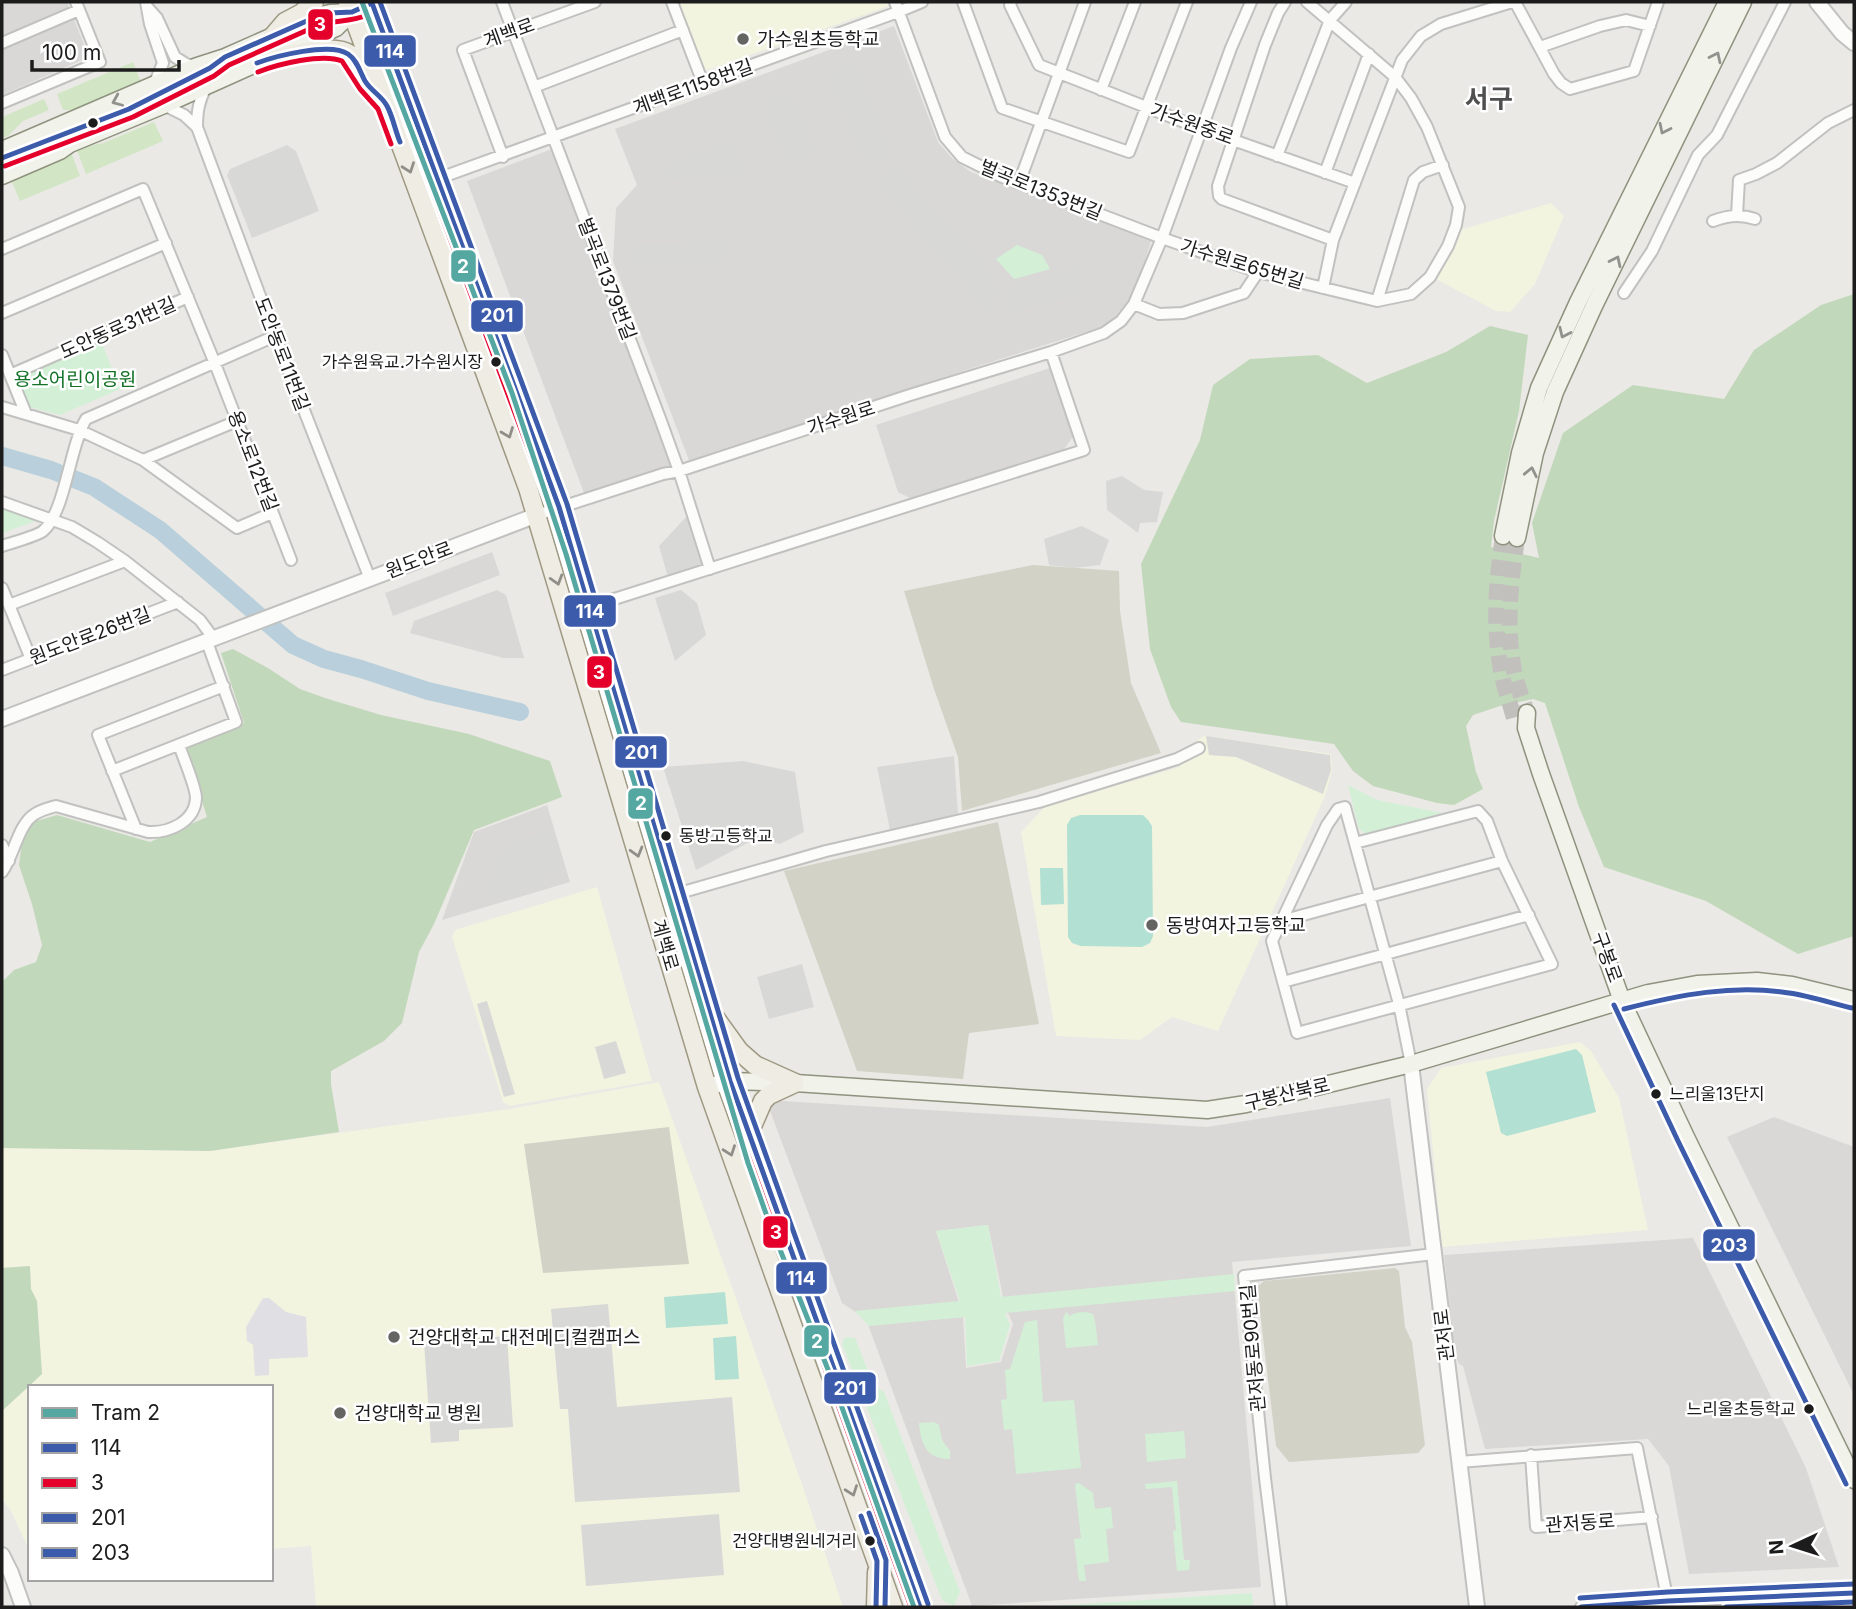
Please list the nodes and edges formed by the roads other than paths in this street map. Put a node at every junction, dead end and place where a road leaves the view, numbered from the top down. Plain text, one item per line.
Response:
1 (159, 2) edge
2 (314, 2) edge
3 (373, 2) edge
4 (502, 2) edge
5 (595, 2) edge
6 (672, 2) edge
7 (922, 2) edge
8 (963, 2) edge
9 (1011, 2) edge
10 (1085, 2) edge
11 (1135, 2) edge
12 (1187, 2) edge
13 (1251, 2) edge
14 (1284, 2) edge
15 (1307, 2) edge
16 (1346, 2) edge
17 (1513, 2) edge
18 (1658, 2) edge
19 (1785, 2) edge
20 (1817, 2) edge
21 (146, 4) edge
22 (1738, 4) edge
23 (78, 6) edge
24 (350, 7) edge
25 (896, 7) edge
26 (1330, 20) junction
27 (1650, 26) junction
28 (683, 30) junction
29 (513, 31) junction
30 (273, 36) junction
31 (2, 43) edge
32 (1854, 43) edge
33 (1540, 47) junction
34 (1369, 54) junction
35 (262, 61) junction
36 (197, 66) junction
37 (1059, 73) junction
38 (1395, 77) junction
39 (703, 83) junction
40 (154, 85) junction
41 (207, 86) junction
42 (534, 87) junction
43 (1101, 90) junction
44 (2, 103) edge
45 (386, 103) junction
46 (164, 105) junction
47 (1146, 107) junction
48 (1854, 110) edge
49 (1041, 122) junction
50 (197, 127) junction
51 (1202, 129) junction
52 (554, 138) junction
53 (1234, 139) junction
54 (2, 150) edge
55 (503, 156) junction
56 (1277, 156) junction
57 (1443, 165) junction
58 (1325, 173) junction
59 (2, 176) edge
60 (437, 179) junction
61 (1020, 183) junction
62 (1355, 183) junction
63 (1737, 215) junction
64 (1755, 219) dead end
65 (1713, 220) dead end
66 (1162, 238) junction
67 (1333, 240) junction
68 (166, 243) junction
69 (2, 249) edge
70 (1258, 272) junction
71 (1323, 288) junction
72 (1624, 293) dead end
73 (188, 297) junction
74 (1377, 301) junction
75 (1135, 304) junction
76 (2, 313) edge
77 (275, 336) junction
78 (1051, 352) junction
79 (2, 355) edge
80 (214, 361) junction
81 (10, 375) junction
82 (2, 407) edge
83 (26, 414) junction
84 (237, 421) junction
85 (79, 430) junction
86 (143, 460) junction
87 (679, 471) junction
88 (2, 502) edge
89 (559, 507) junction
90 (272, 513) junction
91 (537, 515) junction
92 (51, 519) junction
93 (1510, 537) tunnel mouth
94 (2, 546) edge
95 (291, 560) dead end
96 (125, 561) junction
97 (710, 569) junction
98 (370, 579) junction
99 (2, 588) edge
100 (178, 602) junction
101 (9, 606) junction
102 (589, 607) junction
103 (210, 640) junction
104 (31, 659) junction
105 (2, 670) edge
106 (224, 686) junction
107 (2, 719) edge
108 (1522, 720) tunnel mouth
109 (179, 745) junction
110 (1199, 748) dead end
111 (112, 771) junction
112 (136, 829) junction
113 (1355, 843) junction
114 (2, 845) edge
115 (1502, 860) junction
116 (9, 861) junction
117 (2, 872) edge
118 (676, 894) junction
119 (1369, 897) junction
120 (1529, 915) junction
121 (1281, 921) junction
122 (1385, 954) junction
123 (1283, 982) junction
124 (1854, 1000) edge
125 (1622, 1001) junction
126 (1399, 1004) junction
127 (709, 1010) junction
128 (1411, 1063) junction
129 (730, 1081) junction
130 (796, 1083) junction
131 (706, 1087) junction
132 (749, 1133) junction
133 (1434, 1254) junction
134 (1531, 1455) junction
135 (1459, 1462) junction
136 (1854, 1480) edge
137 (1652, 1517) junction
138 (2, 1555) edge
139 (877, 1561) junction
140 (911, 1577) junction
141 (1854, 1593) edge
142 (1669, 1604) edge
143 (23, 1607) edge
144 (876, 1607) edge
145 (893, 1607) edge
146 (920, 1607) edge
147 (934, 1607) edge
148 (1281, 1607) edge
149 (1477, 1607) edge
150 (1581, 1607) edge

1 - 21 street
2 - 30 main road
3 - 24 main road
3 - 60 main road, 계백로
4 - 29 street, 벌곡로1379번길
5 - 29 street, 계백로
6 - 28 street
7 - 25 street, 계백로1158번길
8 - 49 street
9 - 37 street, 가수원중로
10 - 37 street
11 - 43 street
12 - 47 street
13 - 51 street, 가수원로
14 - 53 street
15 - 26 street, 가수원로65번길
16 - 26 street
17 - 33 street
17 - 38 street, 가수원로65번길
18 - 27 street
19 - 72 street
20 - 32 street
21 - 36 street
21 - 40 street
22 - 93 main road
23 - 31 street
23 - 44 street
24 - 30 main road
24 - 35 main road
24 - 45 main road, 계백로
25 - 39 street, 계백로1158번길
25 - 61 street, 벌곡로1353번길
26 - 34 street, 가수원로65번길
26 - 56 street
27 - 33 street
27 - 33 street
28 - 39 street
28 - 42 street
29 - 42 street, 벌곡로1379번길
29 - 55 street, 계백로
30 - 36 main road
34 - 38 street, 가수원로65번길
34 - 58 street
35 - 41 main road
35 - 45 main road
36 - 40 main road
37 - 43 street, 가수원중로
37 - 49 street
38 - 57 street, 가수원로65번길
38 - 62 street, 가수원로65번길
39 - 52 street, 계백로1158번길
40 -> 54 main road
41 - 46 main road
41 - 50 street
42 - 52 street, 벌곡로1379번길
43 - 47 street, 가수원중로
45 -> 91 main road, 계백로
46 - 50 street
46 - 59 main road
47 - 49 street
47 - 51 street, 가수원중로
48 - 63 street
49 - 61 street
50 - 77 street, 도안동로11번길
51 - 53 street, 가수원중로
51 - 66 street, 가수원로
52 - 55 street, 계백로1158번길
52 - 87 street, 벌곡로1379번길
53 - 56 street, 가수원중로
53 - 67 street
55 - 60 street, 계백로1158번길
56 - 58 street, 가수원중로
57 - 74 street
57 - 74 street, 가수원로65번길
58 - 62 street, 가수원중로
60 - 89 main road, 계백로
61 - 66 street, 벌곡로1353번길
62 - 67 street, 가수원로65번길
63 - 64 street
63 - 65 street
66 - 70 street, 가수원로65번길
66 - 75 street, 가수원로
67 - 71 street, 가수원로65번길
68 - 69 street, 용소로12번길
68 - 73 street, 용소로12번길
68 - 76 street
70 - 71 street, 가수원로65번길
70 - 75 street
71 - 74 street, 가수원로65번길
73 - 80 street, 용소로12번길
73 - 81 street, 도안동로31번길
75 - 78 street, 가수원로
77 - 80 street
77 - 98 street, 도안동로11번길
78 - 87 street, 가수원로
78 - 97 street
79 - 81 street
80 - 84 street, 용소로12번길
80 - 85 street
81 - 83 street
82 - 83 street
83 - 85 street
84 - 86 street
84 - 90 street, 용소로12번길
85 - 86 street
85 - 92 street
86 - 90 street
87 - 89 street, 가수원로
87 - 97 street, 벌곡로1379번길
88 - 92 street, 원도안로26번길
89 - 91 street, 가수원로
89 - 102 main road, 계백로
90 - 95 street, 용소로12번길
91 - 98 street, 원도안로
91 -> 131 main road, 계백로
92 - 94 street
92 - 96 street, 원도안로26번길
96 - 100 street, 원도안로26번길
96 - 101 street
97 - 102 street
98 - 103 street, 원도안로
99 - 101 street
100 - 103 street, 원도안로26번길
100 - 104 street, 원도안로26번길
101 - 104 street
102 - 118 main road, 계백로
103 - 106 street, 원도안로26번길
103 - 107 street
104 - 105 street, 원도안로26번길
106 - 109 street, 원도안로26번길
106 - 111 street
108 - 125 main road, 구봉로
109 - 111 street
109 - 112 street
110 - 118 street
111 - 112 street
112 - 116 street
113 - 115 street
113 - 119 street
113 - 121 street
114 - 116 street
115 - 119 street
115 - 120 street
116 - 117 street
118 - 127 main road, 계백로
119 - 121 street
119 - 122 street
120 - 122 street
120 - 126 street
121 - 123 street
122 - 123 street
122 - 126 street
123 - 126 street
124 - 125 main road, 구봉산북로
125 - 128 main road, 구봉산북로
125 - 136 main road, 구봉로
126 - 128 street
127 - 129 main road, 계백로
127 - 130 main road
128 - 130 main road, 구봉산북로
128 - 133 street, 관저로
129 - 130 main road, 구봉산북로
129 - 131 main road, 구봉산북로
129 - 132 main road, 계백로
130 - 132 main road
131 -> 139 main road, 계백로
132 - 140 main road, 계백로
133 - 135 street, 관저로
133 - 148 street, 관저동로90번길
134 - 135 street
134 - 137 street
134 - 137 street, 관저동로
135 - 149 street, 관저로
137 - 142 street
138 - 143 street
139 - 144 main road
139 - 145 main road, 계백로
140 - 146 main road, 계백로
140 - 147 main road
141 - 142 street
142 - 150 street

